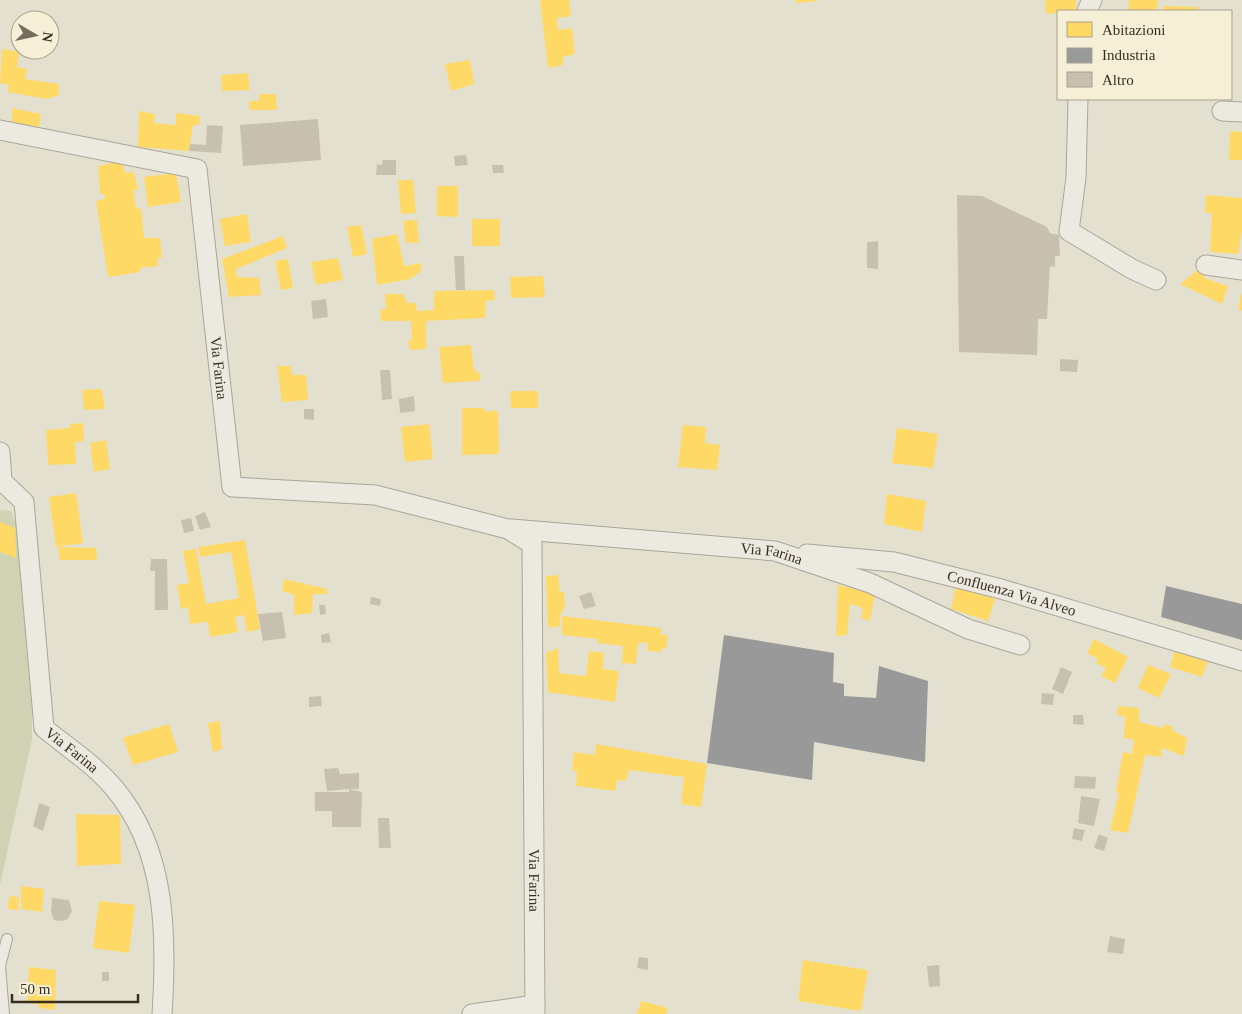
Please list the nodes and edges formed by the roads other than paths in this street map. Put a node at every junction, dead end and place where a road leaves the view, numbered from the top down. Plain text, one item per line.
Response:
1 (1078, 100) edge
2 (1222, 111) dead end
3 (1242, 112) edge
4 (0, 130) edge
5 (1206, 265) dead end
6 (1242, 270) edge
7 (1156, 280) dead end
8 (0, 452) edge
9 (0, 500) edge
10 (24, 502) junction
11 (508, 529) junction
12 (775, 550) junction
13 (1020, 645) dead end
14 (1242, 661) edge
15 (7, 939) dead end
16 (535, 1010) edge
17 (4, 1014) edge
18 (162, 1014) edge
19 (472, 1014) edge

1 - 7 street
2 - 3 street
4 - 11 street, Via Farina
5 - 6 street
8 - 10 street
9 - 10 street
10 - 18 street, Via Farina
11 - 12 street, Via Farina
11 - 16 street, Via Farina
12 - 13 street, Via Farina
12 - 14 street, Confluenza Via Alveo
15 - 17 lane
16 - 19 street, Via Farina

